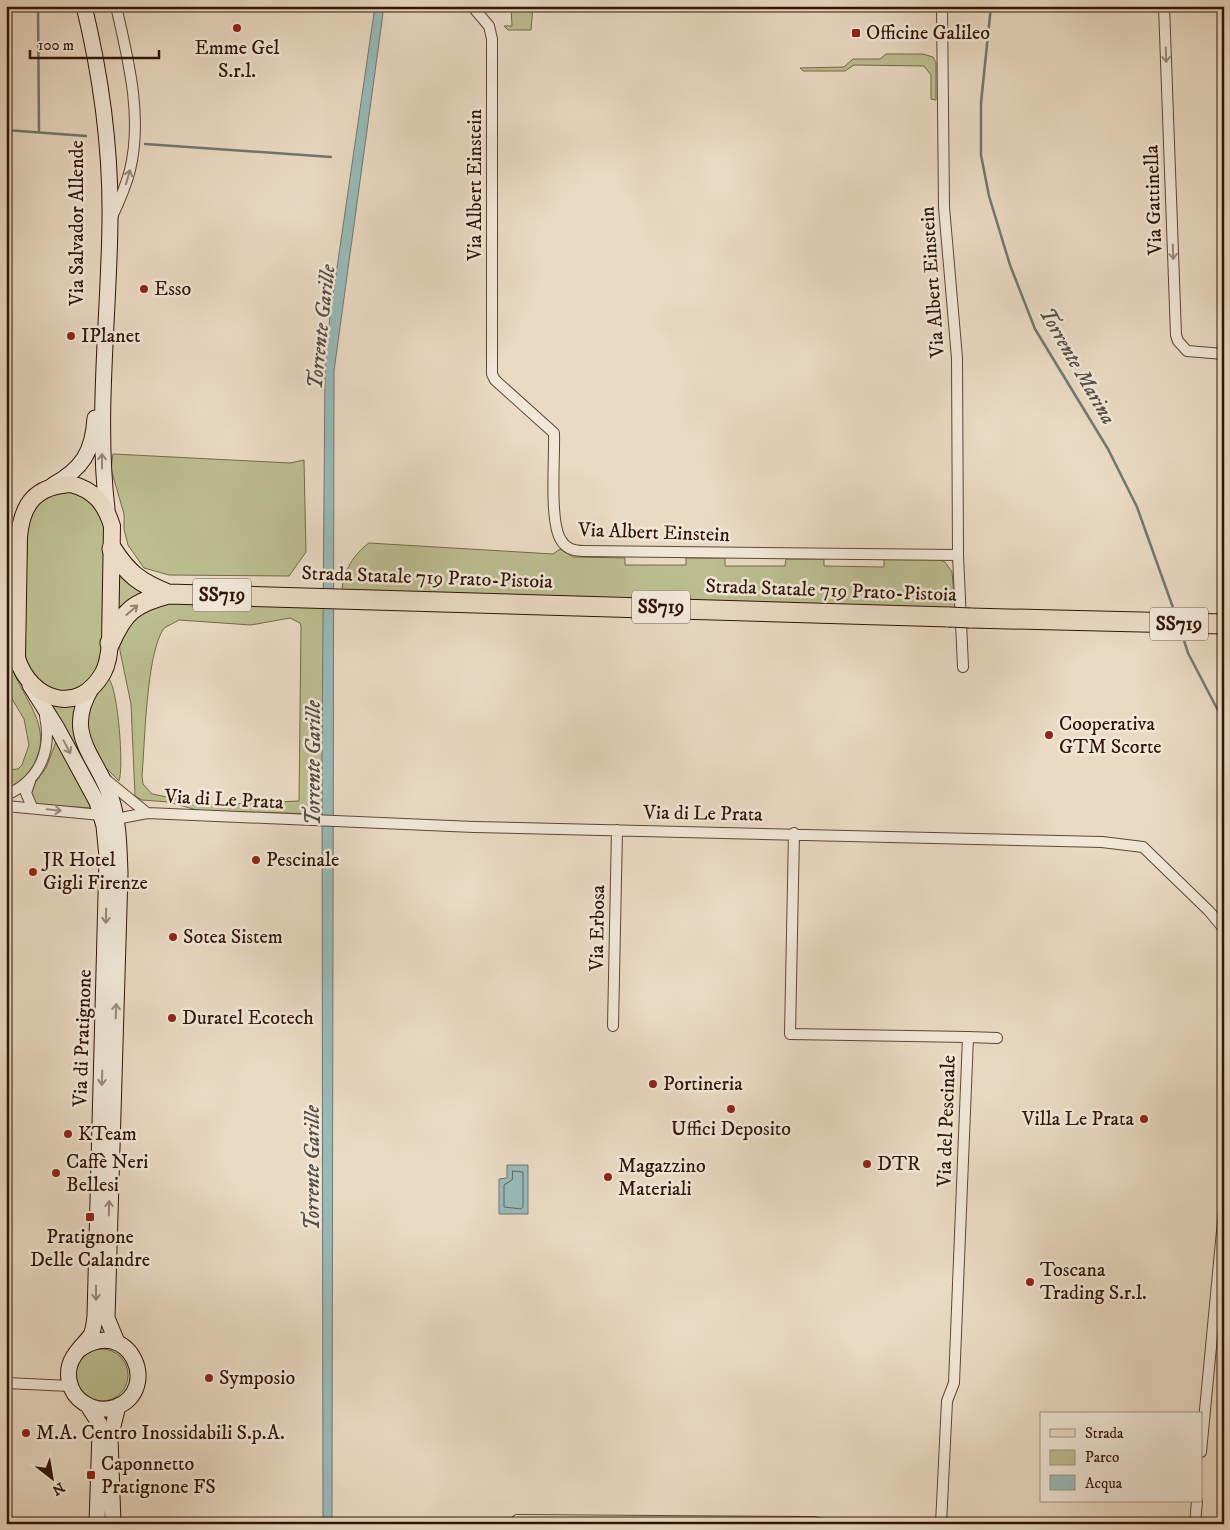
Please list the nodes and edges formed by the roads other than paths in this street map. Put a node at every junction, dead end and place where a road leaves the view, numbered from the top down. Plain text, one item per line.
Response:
1 (75, 6) edge
2 (84, 6) edge
3 (116, 6) edge
4 (472, 6) edge
5 (942, 6) edge
6 (1164, 6) edge
7 (110, 222) junction
8 (1224, 354) edge
9 (53, 485) junction
10 (107, 509) junction
11 (20, 536) junction
12 (112, 548) junction
13 (958, 555) junction
14 (6, 563) edge
15 (168, 594) junction
16 (6, 615) edge
17 (1224, 624) edge
18 (17, 633) junction
19 (110, 643) junction
20 (963, 667) dead end
21 (30, 684) junction
22 (93, 685) junction
23 (43, 705) junction
24 (99, 773) junction
25 (32, 778) junction
26 (6, 795) edge
27 (6, 806) edge
28 (32, 808) junction
29 (147, 813) junction
30 (108, 817) junction
31 (617, 830) junction
32 (794, 833) junction
33 (1224, 929) edge
34 (613, 1026) dead end
35 (968, 1037) junction
36 (997, 1038) dead end
37 (1224, 1210) edge
38 (117, 1342) junction
39 (80, 1349) junction
40 (6, 1383) edge
41 (70, 1386) junction
42 (88, 1406) junction
43 (118, 1406) junction
44 (1202, 1441) edge
45 (110, 1466) junction
46 (1197, 1502) edge
47 (517, 1520) dead end
48 (98, 1524) edge
49 (113, 1524) edge
50 (822, 1524) edge
51 (941, 1524) edge
52 (1195, 1524) edge

1 - 9 main road, Via Salvador Allende
2 - 7 main road, Via Salvador Allende
7 -> 3 street, Via Salvador Allende
4 - 13 street, Via Albert Einstein
5 - 13 street, Via Albert Einstein
6 -> 8 street, Via Gattinella
10 -> 7 main road, Via Salvador Allende
9 - 10 main road
9 - 11 main road, Via Salvador Allende
10 - 12 main road, Via Salvador Allende
11 - 14 main road
11 - 18 main road, Via Salvador Allende
12 - 15 highway, SS719
12 - 19 main road, Via Salvador Allende
13 - 20 street, Via Albert Einstein
15 - 17 highway, Strada Statale 719 Prato-Pistoia / SS719, bridge
19 -> 15 highway, SS719
16 - 18 main road
18 - 21 main road, Via Salvador Allende
19 - 22 main road, Via Salvador Allende
21 - 22 main road, Via Salvador Allende
21 - 23 main road, Via Salvador Allende
22 - 24 main road, Via Salvador Allende
23 - 25 street
23 -> 30 main road, Via Salvador Allende
24 - 29 street, Via di Le Prata
24 - 30 main road, Via Salvador Allende
25 - 26 street
25 - 28 street
27 - 28 street, Via di Le Prata
28 -> 30 street, Via di Le Prata
29 - 30 street, Via di Le Prata
29 - 31 street, Via di Le Prata
38 -> 30 main road, Via di Pratignone
30 -> 39 main road, Via di Pratignone
31 - 32 street, Via di Le Prata
31 - 34 street, Via Erbosa
32 - 33 street, Via di Le Prata
32 - 35 street, Via del Pescinale
35 - 36 street
35 - 51 street, Via del Pescinale
37 - 44 street
38 - 39 main road
38 - 43 main road, Via di Pratignone
39 - 41 main road, Via di Pratignone
40 - 41 street
41 - 42 main road
42 - 43 main road
42 - 48 main road
43 - 45 main road, Via di Pratignone
45 - 48 main road
45 - 49 main road, Via di Pratignone
46 - 52 street
47 - 50 street

